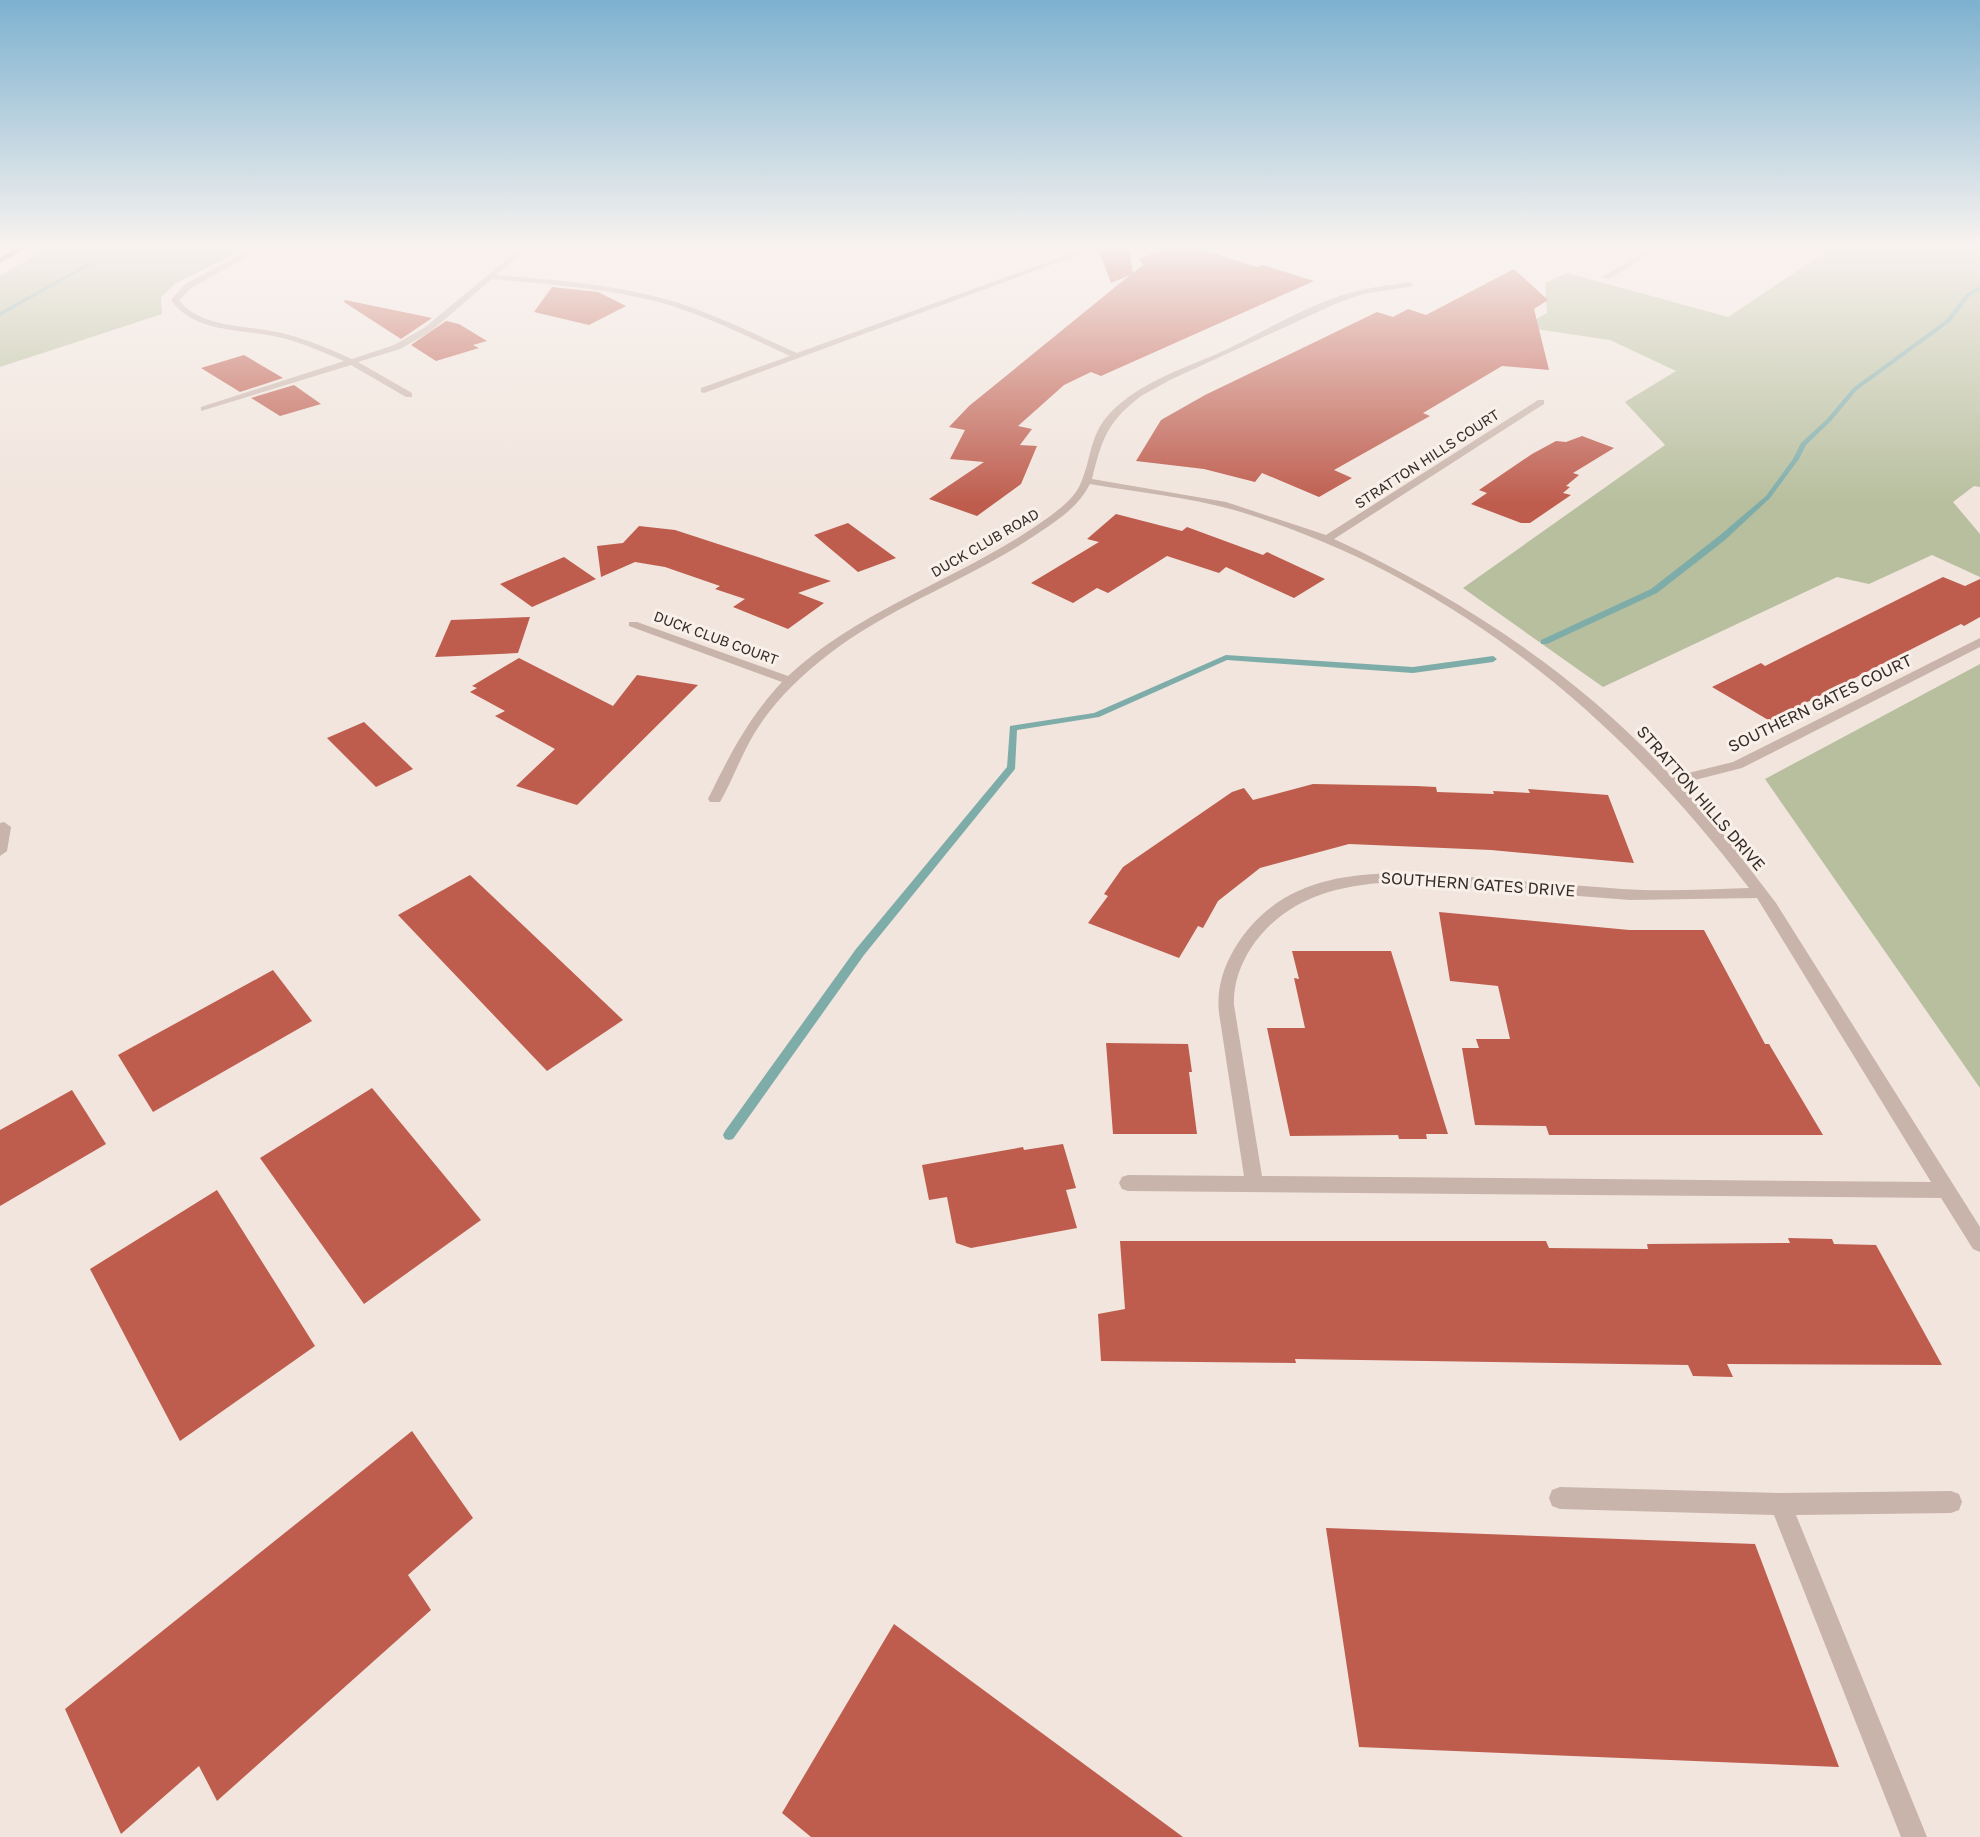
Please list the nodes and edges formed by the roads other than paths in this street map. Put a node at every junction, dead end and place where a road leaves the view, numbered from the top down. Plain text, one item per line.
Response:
1 (263, 332) edge
2 (424, 332) edge
3 (741, 332) edge
4 (864, 332) edge
5 (1271, 332) edge
6 (797, 356) junction
7 (352, 362) junction
8 (704, 390) dead end
9 (410, 395) dead end
10 (1541, 402) dead end
11 (204, 409) dead end
12 (1087, 481) junction
13 (1327, 539) junction
14 (633, 624) dead end
15 (1980, 642) edge
16 (790, 681) junction
17 (1669, 782) junction
18 (715, 799) dead end
19 (4, 827) dead end
20 (0, 851) edge
21 (1761, 893) junction
22 (1128, 1183) dead end
23 (1254, 1184) junction
24 (1945, 1190) junction
25 (1980, 1243) edge
26 (1560, 1498) dead end
27 (1951, 1502) dead end
28 (1781, 1504) junction
29 (1914, 1837) edge

1 - 7 street
2 - 7 street
3 - 6 street
4 - 6 street
5 - 12 street, DUCK CLUB ROAD
6 - 8 street
7 - 9 street
7 - 11 street
10 - 13 street, STRATTON HILLS COURT
12 - 13 street, STRATTON HILLS DRIVE
12 - 16 street, DUCK CLUB ROAD
13 - 17 street, STRATTON HILLS DRIVE
14 - 16 street, DUCK CLUB COURT
15 - 17 street, SOUTHERN GATES COURT
16 - 18 street, DUCK CLUB ROAD
17 - 21 street, STRATTON HILLS DRIVE
19 - 20 street
21 - 23 street, SOUTHERN GATES DRIVE
21 - 24 street, STRATTON HILLS DRIVE
22 - 23 street
23 - 24 street
24 - 25 street, STRATTON HILLS DRIVE
26 - 28 street
27 - 28 street
28 - 29 street

